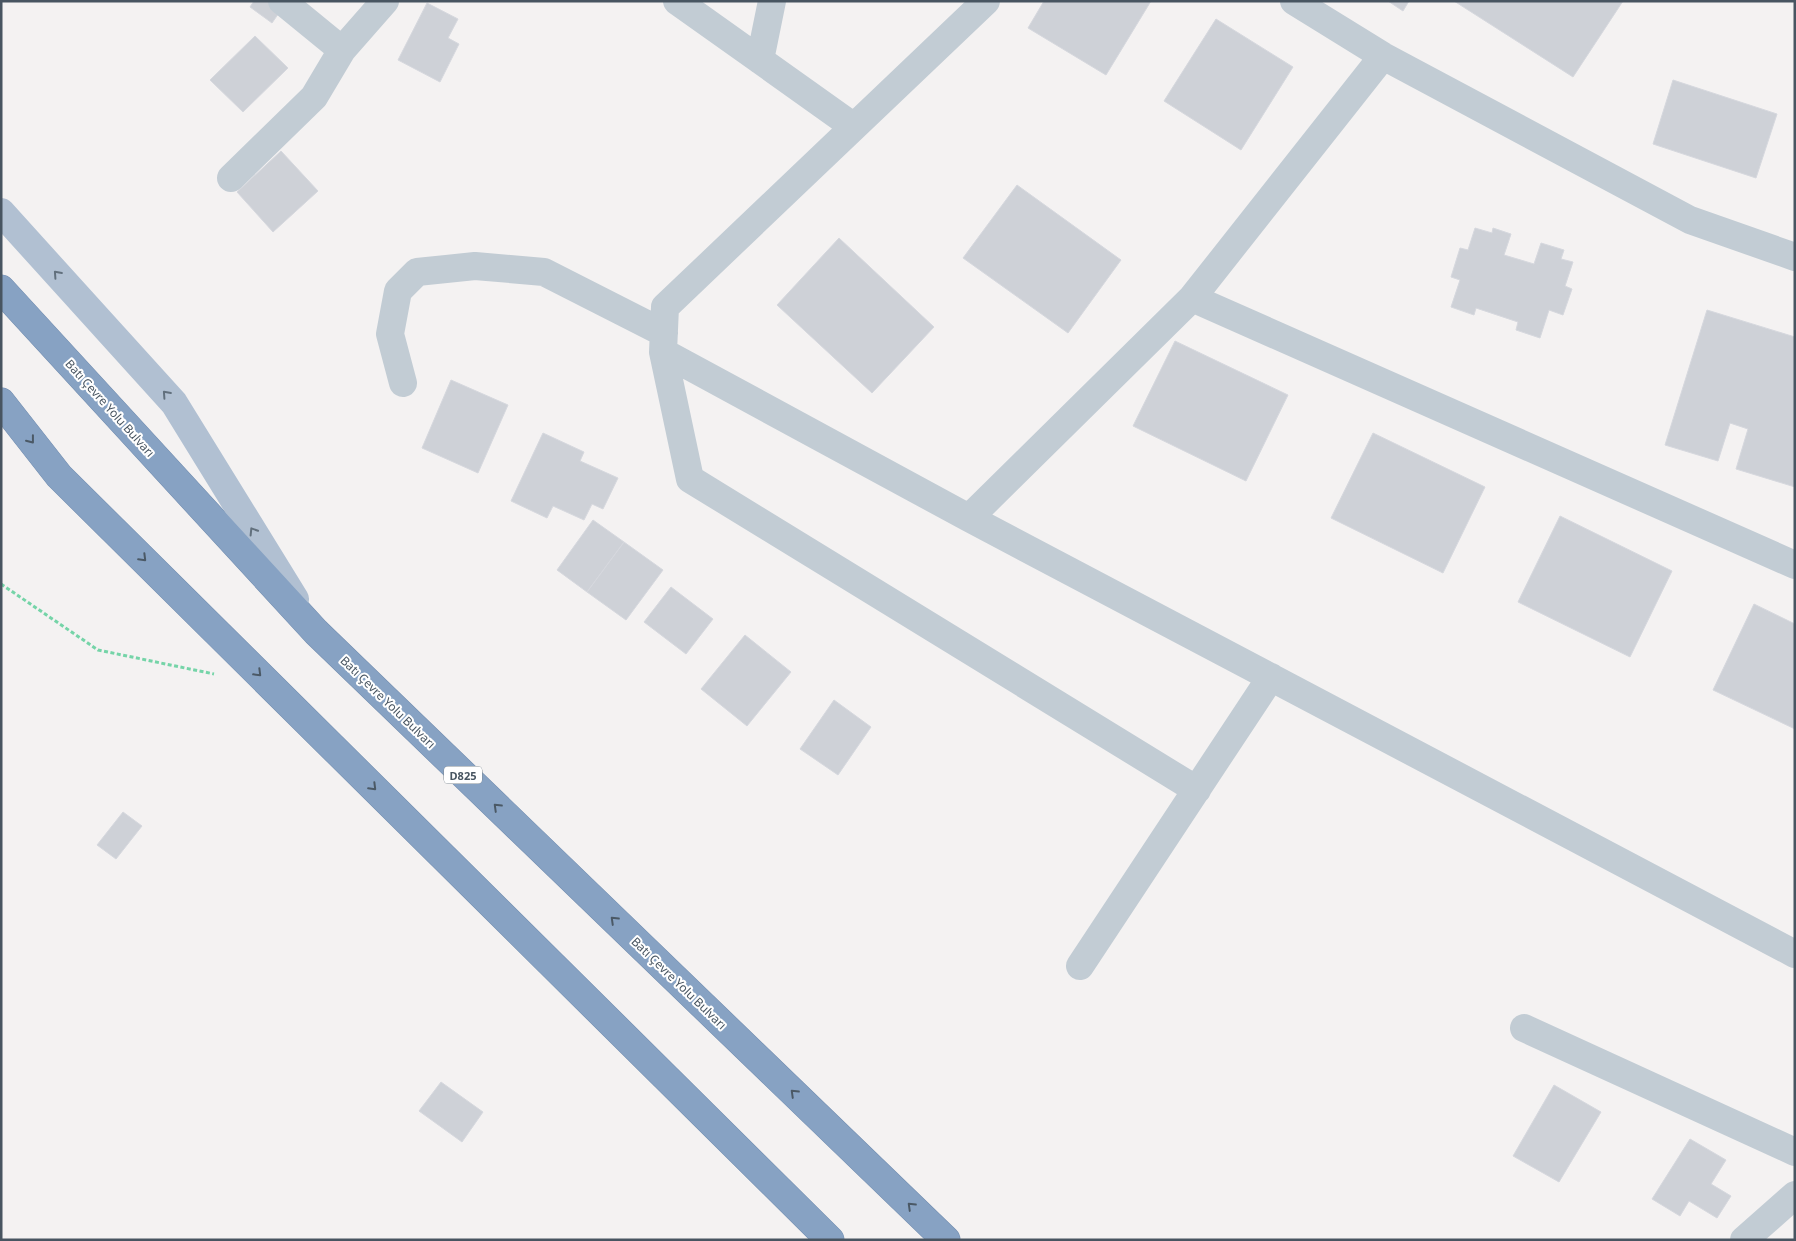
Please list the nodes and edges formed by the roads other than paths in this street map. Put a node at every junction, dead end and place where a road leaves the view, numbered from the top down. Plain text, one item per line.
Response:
1 (282, 1) edge
2 (385, 1) edge
3 (677, 1) edge
4 (772, 1) edge
5 (986, 1) edge
6 (1294, 1) edge
7 (342, 50) junction
8 (1383, 56) junction
9 (760, 60) junction
10 (854, 127) junction
11 (231, 178) dead end
12 (1, 212) edge
13 (1795, 257) edge
14 (1, 289) edge
15 (1192, 298) junction
16 (663, 343) junction
17 (403, 383) dead end
18 (1, 402) edge
19 (969, 518) junction
20 (1795, 565) edge
21 (316, 632) junction
22 (1271, 677) junction
23 (1196, 790) junction
24 (1795, 954) edge
25 (1080, 966) dead end
26 (1524, 1028) dead end
27 (1795, 1152) edge
28 (1795, 1195) edge
29 (830, 1240) edge
30 (946, 1240) edge
31 (1744, 1240) edge

1 - 7 street
2 - 7 street
3 - 9 street
4 - 9 street
5 - 10 street
6 - 8 street
7 - 11 street
8 - 13 street
8 - 15 street
9 - 10 street
10 - 16 street
21 -> 12 main road
14 - 21 highway, Batı Çevre Yolu Bulvarı / D825
15 - 19 street
15 - 20 street
16 - 17 street
16 - 19 street
16 - 23 street
18 -> 29 highway
19 - 22 street
30 -> 21 highway, Batı Çevre Yolu Bulvarı / D825
22 - 23 street
22 - 24 street
23 - 25 street
26 - 27 street
28 - 31 street

